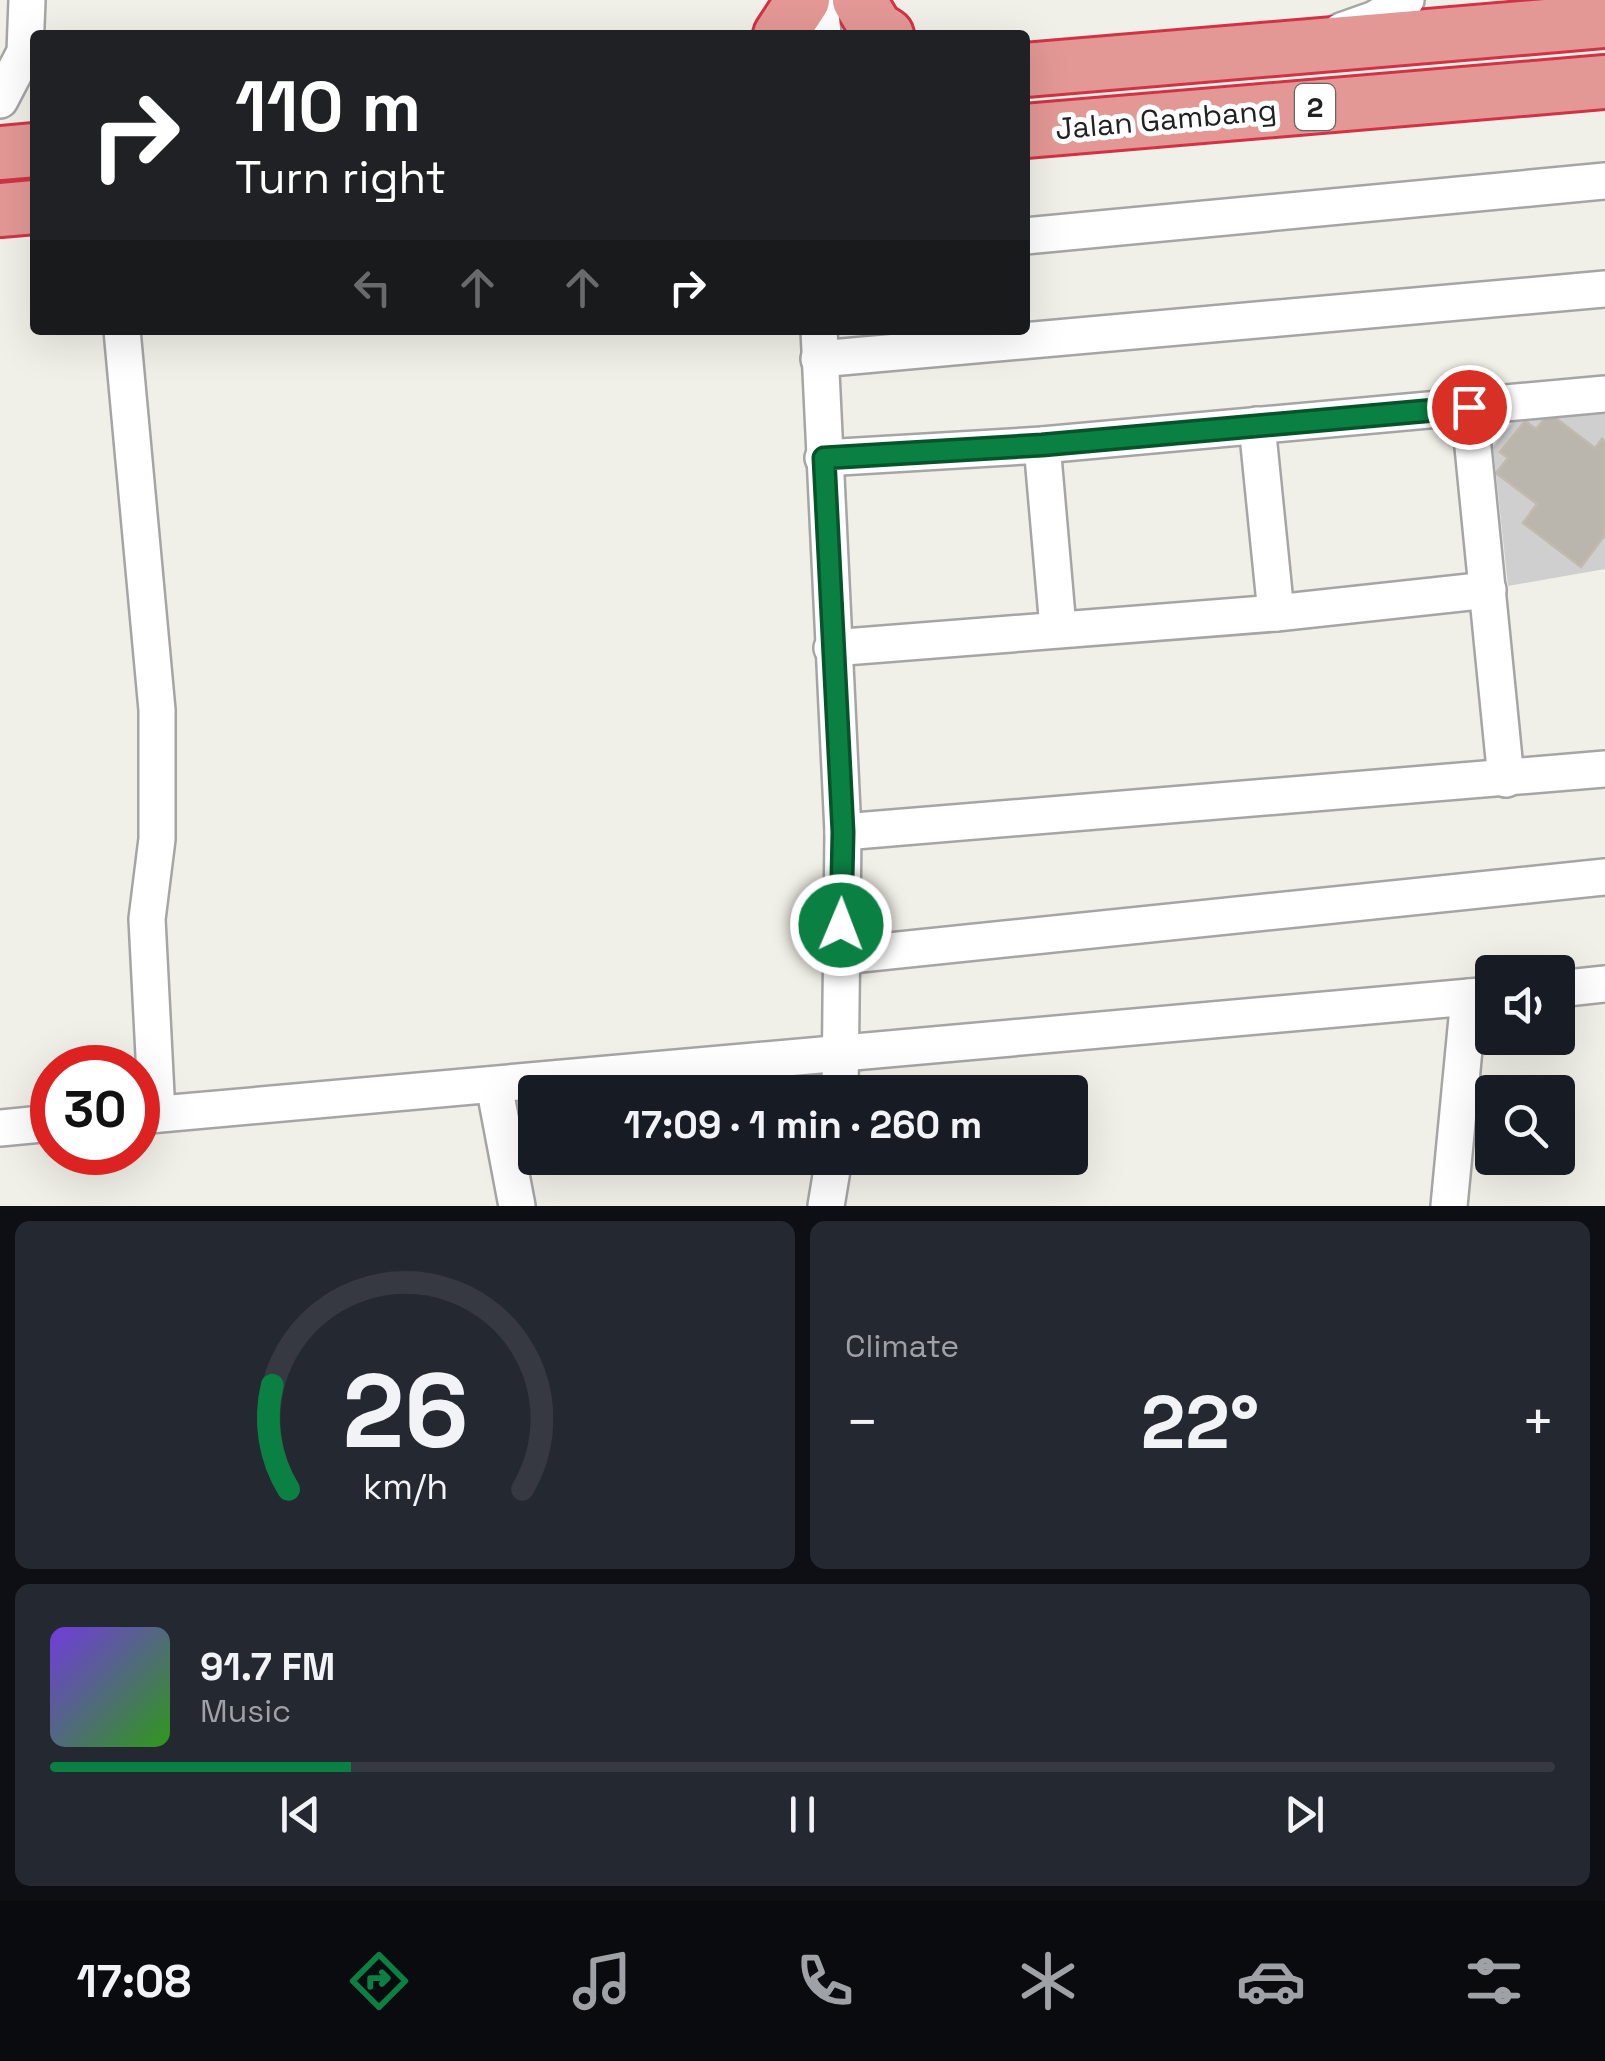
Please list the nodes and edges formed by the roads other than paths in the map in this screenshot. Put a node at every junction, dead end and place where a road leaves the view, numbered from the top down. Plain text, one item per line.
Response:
1 (26, 0) edge
2 (803, 0) edge
3 (820, 0) edge
4 (860, 0) edge
5 (1406, 0) edge
6 (1502, 0) edge
7 (1590, 22) edge
8 (783, 30) edge
9 (823, 30) edge
10 (879, 30) edge
11 (1298, 47) junction
12 (1030, 70) edge
13 (1605, 82) edge
14 (0, 100) edge
15 (1220, 115) junction
16 (1030, 118) edge
17 (1030, 130) edge
18 (30, 150) edge
19 (0, 153) edge
20 (1030, 154) edge
21 (1605, 182) edge
22 (30, 208) edge
23 (0, 210) edge
24 (1030, 236) edge
25 (1605, 289) edge
26 (1030, 329) edge
27 (122, 335) edge
28 (948, 335) edge
29 (819, 344) edge
30 (1605, 394) edge
31 (1469, 407) junction
32 (1257, 425) junction
33 (1042, 445) junction
34 (824, 458) junction
35 (1488, 590) junction
36 (1276, 612) junction
37 (1058, 628) junction
38 (832, 648) junction
39 (1605, 769) edge
40 (1506, 779) junction
41 (843, 832) junction
42 (1605, 877) edge
43 (841, 956) junction
44 (1605, 984) edge
45 (1575, 987) edge
46 (1475, 997) edge
47 (1475, 1037) edge
48 (147, 1045) edge
49 (843, 1054) junction
50 (841, 1075) edge
51 (494, 1085) junction
52 (160, 1114) edge
53 (30, 1125) edge
54 (0, 1128) edge
55 (831, 1175) edge
56 (517, 1206) edge
57 (826, 1206) edge
58 (1450, 1206) edge

1 - 14 street
2 - 8 highway
3 - 9 street
4 - 10 highway
5 - 11 street
6 - 7 street
7 - 11 highway, Jalan Gambang / 2
11 - 12 highway, Jalan Gambang / 2
13 - 15 highway, Jalan Gambang / 2
15 - 16 highway
15 - 17 highway, Jalan Gambang / 2
15 - 20 street
18 - 19 highway
21 - 24 street
22 - 23 highway
25 - 26 street
27 - 48 street
28 - 29 street
29 - 34 street
30 - 31 street
31 - 32 street
31 - 35 street
32 - 33 street
32 - 36 street
33 - 34 street
33 - 37 street
34 - 38 street
35 - 36 street
35 - 40 street
36 - 37 street
37 - 38 street
38 - 41 street
39 - 40 street
40 - 41 street
41 - 43 street
42 - 43 street
43 - 49 street
44 - 45 street
46 - 49 street
47 - 58 street
49 - 50 street
49 - 51 street
51 - 52 street
51 - 56 street
53 - 54 street
55 - 57 street

